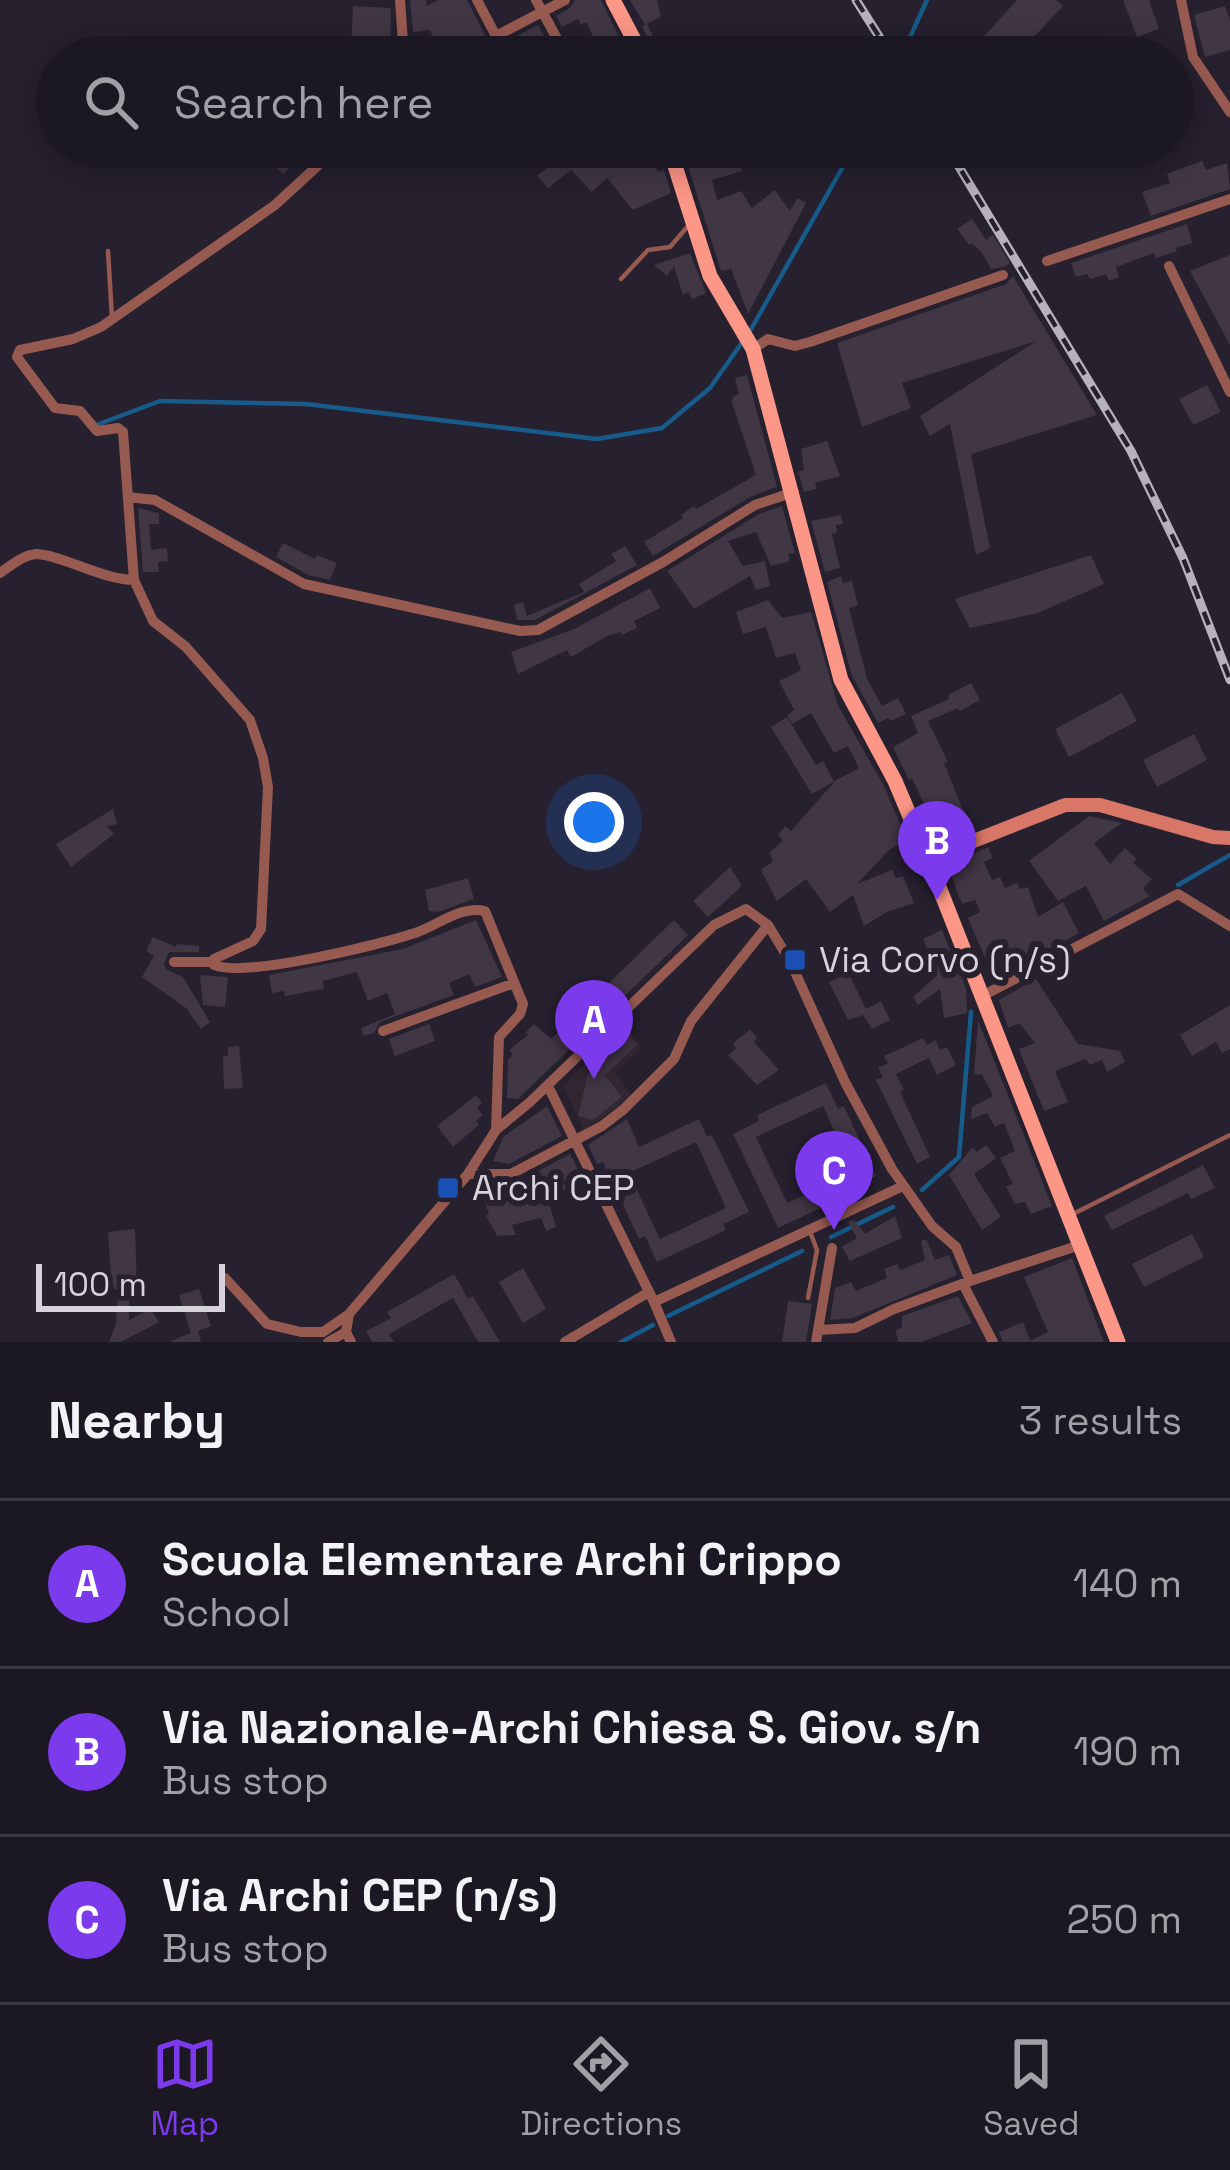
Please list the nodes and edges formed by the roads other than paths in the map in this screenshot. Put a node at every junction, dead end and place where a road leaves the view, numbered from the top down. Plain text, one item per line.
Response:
1 (400, 0) edge
2 (477, 0) edge
3 (566, 0) edge
4 (613, 0) edge
5 (1181, 0) edge
6 (539, 6) edge
7 (403, 36) edge
8 (496, 36) joint
9 (555, 36) edge
10 (633, 36) edge
11 (1190, 36) edge
12 (1194, 53) edge
13 (1230, 112) edge
14 (315, 168) edge
15 (676, 168) edge
16 (1230, 200) edge
17 (692, 222) junction
18 (109, 251) dead end
19 (1047, 261) dead end
20 (1169, 266) dead end
21 (1003, 275) dead end
22 (620, 279) dead end
23 (112, 318) junction
24 (751, 345) junction
25 (1230, 355) edge
26 (1214, 362) junction
27 (1230, 392) edge
28 (794, 492) junction
29 (128, 497) junction
30 (0, 573) edge
31 (134, 580) junction
32 (1230, 838) edge
33 (928, 859) junction
34 (768, 925) junction
35 (1230, 926) edge
36 (175, 962) dead end
37 (213, 962) junction
38 (514, 983) junction
39 (982, 996) junction
40 (383, 1030) dead end
41 (548, 1086) junction
42 (503, 1116) junction
43 (1230, 1135) edge
44 (574, 1141) junction
45 (468, 1174) junction
46 (903, 1186) junction
47 (1070, 1215) junction
48 (809, 1229) junction
49 (1080, 1245) junction
50 (832, 1248) dead end
51 (225, 1278) dead end
52 (966, 1282) junction
53 (652, 1297) junction
54 (808, 1298) dead end
55 (349, 1314) junction
56 (817, 1336) edge
57 (348, 1337) edge
58 (668, 1340) edge
59 (328, 1342) edge
60 (565, 1342) edge
61 (993, 1342) edge
62 (1118, 1342) edge

1 - 7 street
2 - 8 street
3 - 6 street
4 - 10 main road
5 - 11 street
6 - 8 street
6 - 9 street
12 - 13 street
14 - 23 street
15 - 17 main road
16 - 19 street
17 - 22 lane
17 - 24 main road
18 - 23 lane
20 - 26 street
21 - 24 street
23 - 29 street
24 - 28 main road
25 - 26 street
26 - 27 street
28 - 29 street
28 - 33 main road
29 - 31 street
30 - 31 street
31 - 37 street
32 - 33 street
33 - 39 main road
34 - 41 street
34 - 44 street
34 - 46 street
35 - 39 street
36 - 37 street
37 - 38 street
38 - 40 street
38 - 42 street
39 - 47 main road
41 - 42 street
41 - 44 street
42 - 45 street
43 - 47 lane
44 - 45 street
44 - 53 street
45 - 55 street
46 - 48 street
46 - 52 street
47 - 49 main road
48 - 53 street
48 - 54 lane
49 - 52 street
49 - 62 main road
50 - 56 street
51 - 55 street
52 - 56 street
52 - 61 street
53 - 58 street
53 - 60 street
55 - 57 street
57 - 59 street

